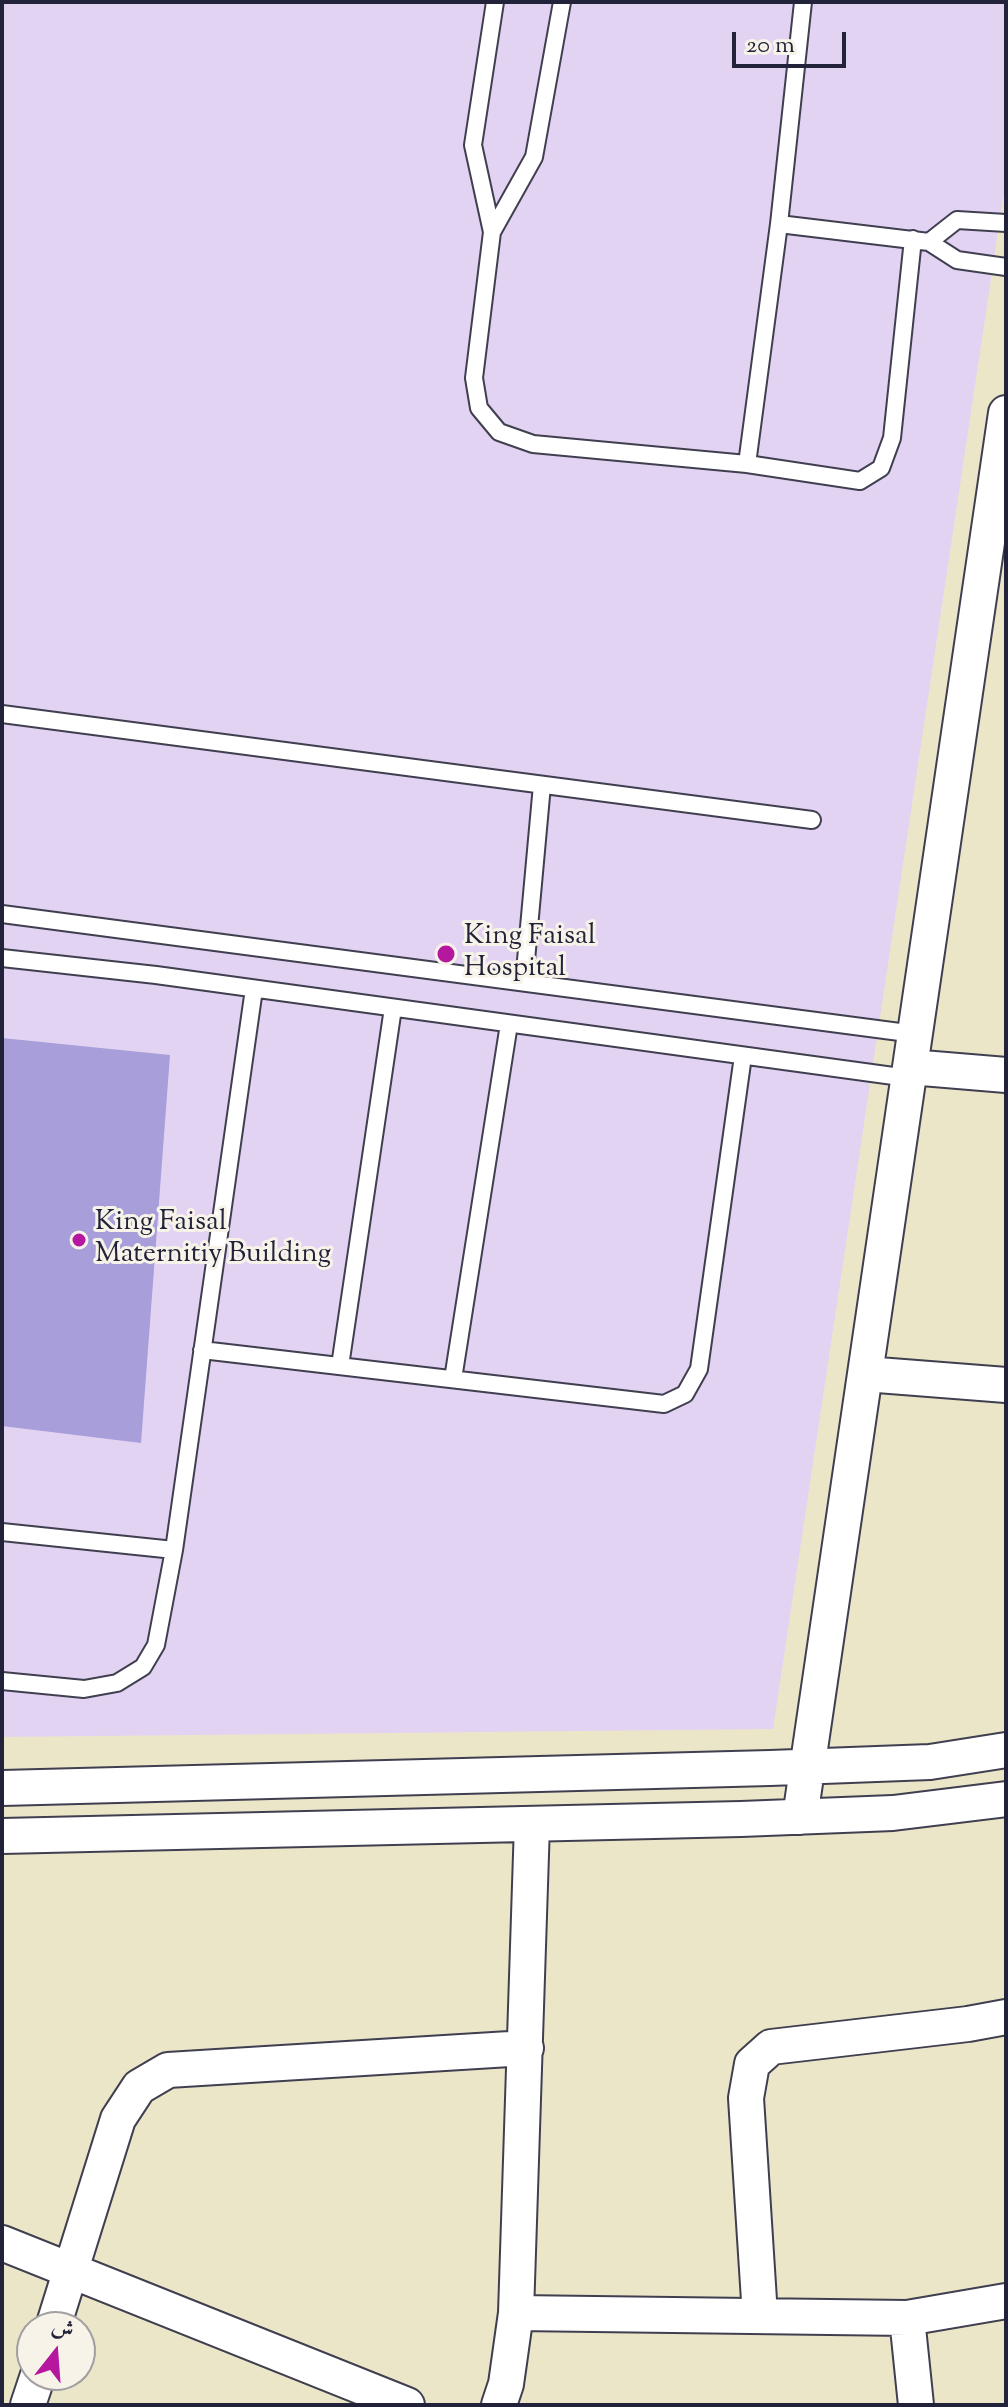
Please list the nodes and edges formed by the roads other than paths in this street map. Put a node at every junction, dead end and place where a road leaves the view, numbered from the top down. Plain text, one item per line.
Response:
1 (495, 2) edge
2 (562, 2) edge
3 (803, 2) edge
4 (1006, 223) edge
5 (779, 224) junction
6 (492, 232) junction
7 (921, 240) junction
8 (1006, 267) edge
9 (1006, 413) edge
10 (747, 464) junction
11 (2, 714) edge
12 (542, 785) junction
13 (812, 820) dead end
14 (2, 914) edge
15 (2, 958) edge
16 (524, 982) junction
17 (254, 989) junction
18 (393, 1008) junction
19 (509, 1024) junction
20 (743, 1056) junction
21 (911, 1060) junction
22 (1006, 1075) edge
23 (202, 1350) junction
24 (340, 1366) junction
25 (865, 1374) junction
26 (453, 1379) junction
27 (1006, 1385) edge
28 (2, 1532) edge
29 (174, 1550) junction
30 (2, 1681) edge
31 (1006, 1750) edge
32 (807, 1767) junction
33 (2, 1788) edge
34 (1006, 1799) edge
35 (800, 1817) junction
36 (532, 1824) junction
37 (2, 1836) edge
38 (1006, 2017) edge
39 (526, 2048) junction
40 (2, 2243) edge
41 (70, 2272) junction
42 (1006, 2301) edge
43 (58, 2311) edge
44 (516, 2313) junction
45 (760, 2316) junction
46 (907, 2318) junction
47 (407, 2405) edge
48 (499, 2405) edge
49 (916, 2405) edge

1 - 6 lane
2 - 6 lane
3 - 5 lane
4 - 7 lane
5 - 7 lane
5 - 10 lane
6 - 10 lane
7 - 8 lane
7 - 10 lane
9 - 21 street
11 - 12 lane
12 - 13 lane
12 - 16 lane
14 - 16 lane
15 - 17 lane
16 - 21 lane
17 - 18 lane
17 - 23 lane
18 - 19 lane
18 - 24 lane
19 - 20 lane
19 - 26 lane
20 - 21 lane
20 - 26 lane
21 - 22 street
21 - 25 street
23 - 24 lane
23 - 29 lane
24 - 26 lane
25 - 27 street
25 - 32 street
28 - 29 lane
29 - 30 lane
31 - 32 street
32 - 33 street
32 - 35 street
34 - 35 street
35 - 36 street
36 - 37 street
36 - 39 street
38 - 45 street
39 - 41 street
39 - 44 street
40 - 41 street
41 - 43 street
41 - 47 street
42 - 46 street
44 - 45 street
44 - 48 street
45 - 46 street
46 - 49 street

